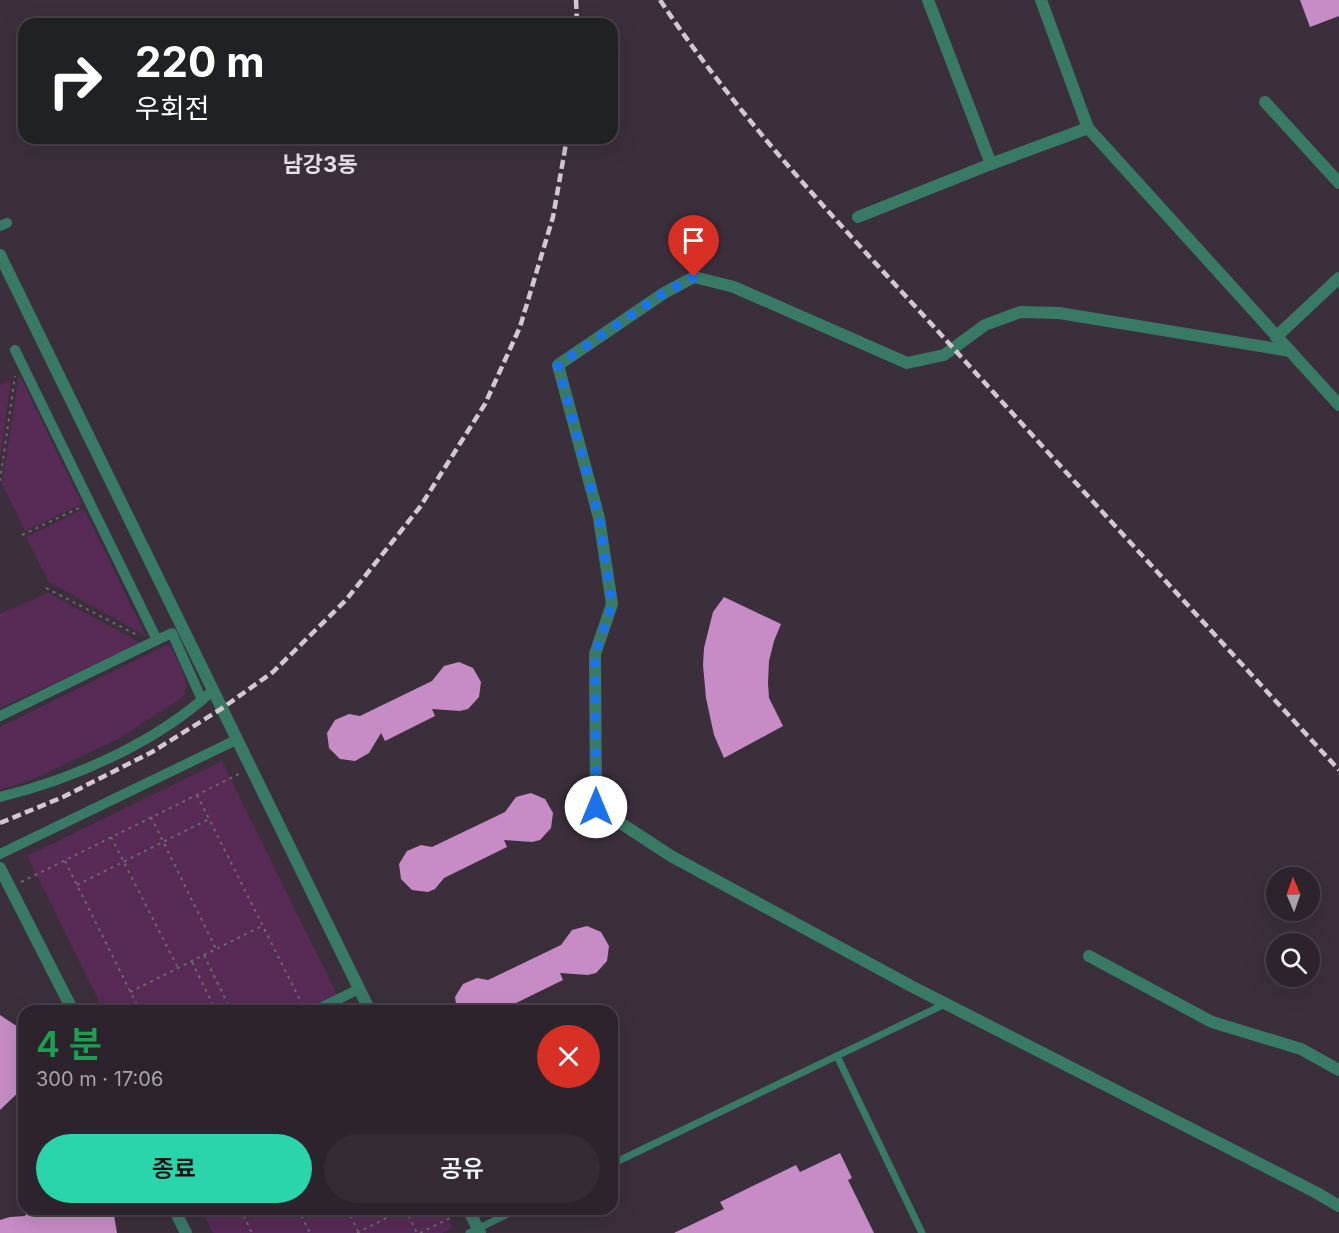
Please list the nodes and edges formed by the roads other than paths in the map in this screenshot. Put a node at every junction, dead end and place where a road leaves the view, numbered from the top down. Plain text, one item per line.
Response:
1 (928, 0) edge
2 (1041, 0) edge
3 (1265, 102) dead end
4 (1088, 128) junction
5 (991, 164) junction
6 (1339, 183) edge
7 (858, 217) dead end
8 (0, 255) edge
9 (1339, 278) edge
10 (1276, 337) junction
11 (1290, 351) junction
12 (16, 353) road end
13 (1339, 405) edge
14 (154, 641) junction
15 (212, 691) junction
16 (202, 700) junction
17 (0, 716) edge
18 (236, 740) junction
19 (0, 797) edge
20 (0, 854) edge
21 (0, 868) edge
22 (1089, 956) dead end
23 (359, 988) junction
24 (945, 1004) junction
25 (70, 1005) edge
26 (326, 1005) edge
27 (367, 1005) edge
28 (837, 1056) junction
29 (1339, 1070) edge
30 (618, 1161) edge
31 (1339, 1206) edge
32 (177, 1215) edge
33 (470, 1215) edge
34 (507, 1215) edge
35 (475, 1232) edge
36 (186, 1233) edge
37 (922, 1233) edge

1 - 5 street
2 - 4 street
3 - 6 street
4 - 5 street
4 - 10 street
5 - 7 street
8 - 15 street
9 - 10 street
10 - 11 street
11 - 13 street
11 - 24 street
12 - 14 street
14 - 16 street
14 - 17 street
15 - 16 street
15 - 18 street
16 - 19 street
18 - 20 street
18 - 23 street
21 - 25 street
22 - 29 street
23 - 26 street
23 - 27 street
24 - 28 lane
24 - 31 street
28 - 30 lane
28 - 37 lane
32 - 36 street
33 - 35 street
34 - 35 lane

